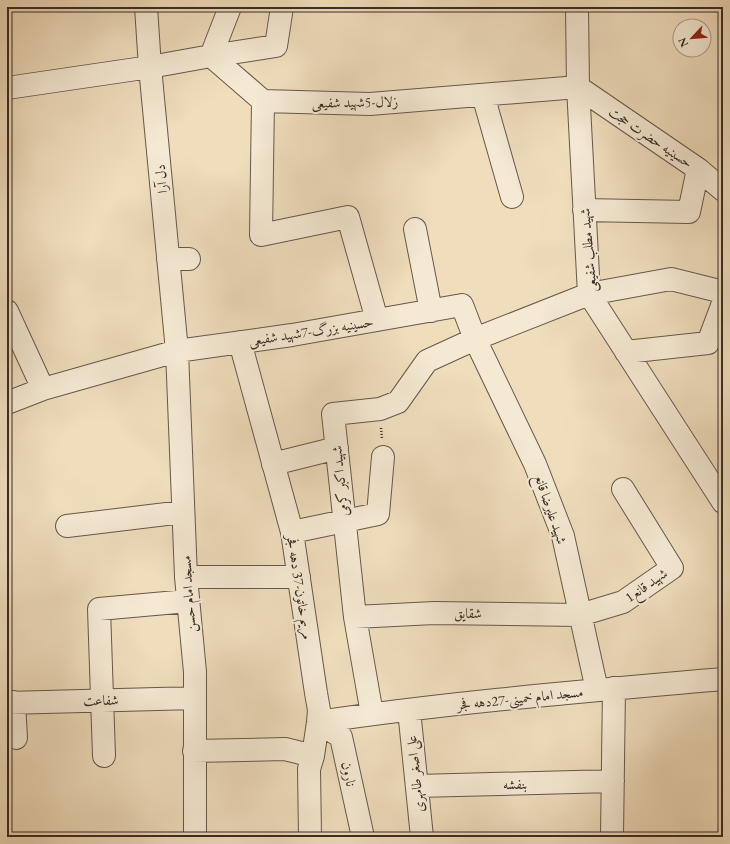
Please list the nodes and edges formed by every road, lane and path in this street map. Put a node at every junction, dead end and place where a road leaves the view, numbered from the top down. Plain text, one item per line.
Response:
1 (146, 7) edge
2 (230, 7) edge
3 (282, 7) edge
4 (576, 7) edge
5 (211, 56) junction
6 (150, 68) junction
7 (578, 87) junction
8 (7, 88) edge
9 (483, 95) junction
10 (263, 101) junction
11 (698, 169) junction
12 (723, 190) edge
13 (512, 197) dead end
14 (584, 210) junction
15 (414, 229) dead end
16 (723, 292) edge
17 (589, 294) junction
18 (723, 303) edge
19 (7, 311) edge
20 (431, 311) junction
21 (377, 320) junction
22 (475, 339) junction
23 (240, 342) junction
24 (716, 343) edge
25 (176, 351) junction
26 (626, 352) junction
27 (43, 389) junction
28 (7, 403) edge
29 (380, 409) junction
30 (337, 448) junction
31 (383, 457) joint
32 (273, 464) junction
33 (623, 489) dead end
34 (723, 502) edge
35 (183, 512) junction
36 (345, 520) junction
37 (67, 526) dead end
38 (292, 532) junction
39 (186, 577) junction
40 (299, 577) junction
41 (188, 601) junction
42 (580, 615) junction
43 (355, 616) junction
44 (723, 679) edge
45 (606, 689) junction
46 (195, 698) junction
47 (102, 700) junction
48 (10, 702) edge
49 (408, 710) junction
50 (372, 714) junction
51 (318, 722) junction
52 (16, 738) dead end
53 (194, 751) junction
54 (104, 756) dead end
55 (313, 756) junction
56 (613, 781) junction
57 (417, 786) junction
58 (195, 837) edge
59 (310, 837) edge
60 (363, 837) edge
61 (422, 837) edge
62 (612, 837) edge

1 - 6 street, دل آرا
2 - 5 street
3 - 5 street
4 - 7 street, شهید مطلب شفیعی
5 - 6 street
5 - 10 street
6 - 8 street
6 - 25 street, دل آرا
7 - 9 street, زلال-5شهید شفیعی
7 - 11 street, حسینیه حضرت حجت
7 - 14 street, شهید مطلب شفیعی
9 - 10 street, زلال-5شهید شفیعی
9 - 13 street
10 - 21 street
11 - 12 street, حسینیه حضرت حجت
11 - 14 street
14 - 17 street, شهید مطلب شفیعی
15 - 20 street
16 - 17 street
17 - 22 street
17 - 26 street, شهید مطلب شفیعی
18 - 24 street
19 - 27 street
20 - 21 street, حسینیه بزرگ-7شهید شفیعی
20 - 22 street, حسینیه بزرگ-7شهید شفیعی
21 - 23 street, حسینیه بزرگ-7شهید شفیعی
22 - 29 street, شهید اکبر کرمی
22 - 42 street, شهید علیرضا قانع
23 - 25 street, حسینیه بزرگ-7شهید شفیعی
23 - 32 street, مریم خاتون-37 دهه فجر
24 - 26 street
25 - 27 street, حسینیه بزرگ-7شهید شفیعی
25 - 35 street, مسجد امام حسن
26 - 34 street, شهید مطلب شفیعی
27 - 28 street, حسینیه بزرگ-7شهید شفیعی
29 - 30 street, شهید اکبر کرمی
29 - 31 path
30 - 32 street
30 - 36 street, شهید اکبر کرمی
31 - 36 street
32 - 38 street, مریم خاتون-37 دهه فجر
33 - 42 street, 1شهید قانع
35 - 37 street
35 - 39 street, مسجد امام حسن
36 - 38 street
36 - 43 street, شهید اکبر کرمی
38 - 40 street, مریم خاتون-37 دهه فجر
39 - 40 street
39 - 41 street, مسجد امام حسن
40 - 51 street, مریم خاتون-37 دهه فجر
41 - 46 street, مسجد امام حسن
41 - 47 street
42 - 43 street, شقایق
42 - 45 street, شهید علیرضا قانع
43 - 50 street, شهید اکبر کرمی
44 - 45 street, مسجد امام خمینی-27دهه فجر
45 - 49 street, مسجد امام خمینی-27دهه فجر
45 - 56 street, شهید علیرضا قانع
46 - 47 street, شفاعت
46 - 53 street, مسجد امام حسن
47 - 48 street, شفاعت
47 - 54 street
48 - 52 street
49 - 50 street, مسجد امام خمینی-27دهه فجر
49 - 57 street, علی اصغر طامهری
50 - 51 street, مسجد امام خمینی-27دهه فجر
51 - 55 street, مریم خاتون-37 دهه فجر
51 - 60 street, نارون
53 - 55 street
53 - 58 street, مسجد امام حسن
55 - 59 street, مریم خاتون-37 دهه فجر
56 - 57 street, بنفشه
56 - 62 street, شهید علیرضا قانع
57 - 61 street, علی اصغر طامهری

